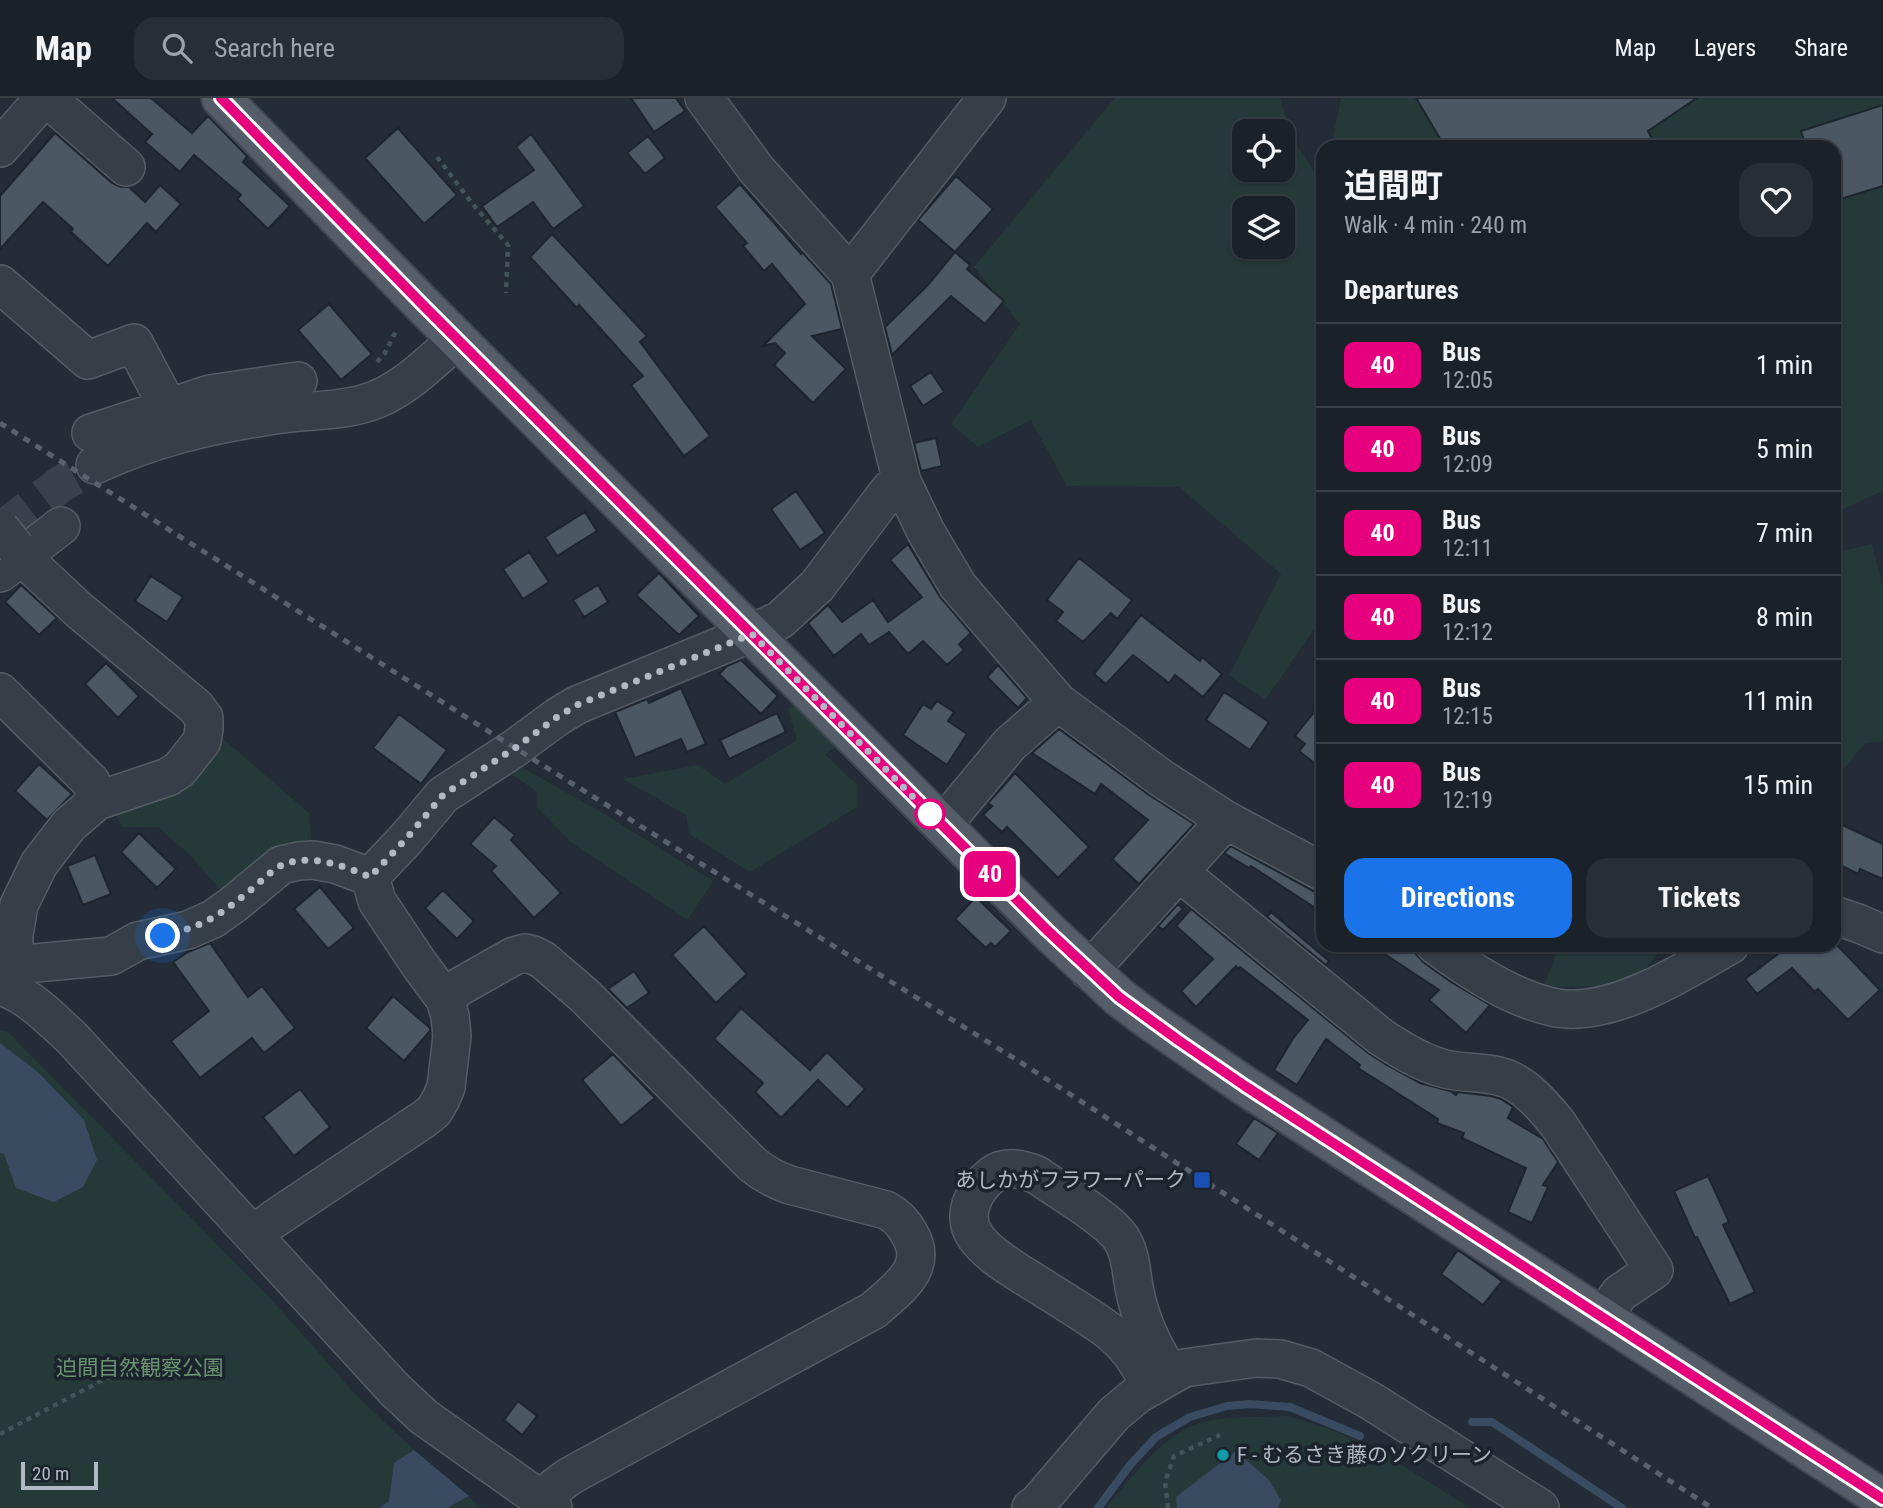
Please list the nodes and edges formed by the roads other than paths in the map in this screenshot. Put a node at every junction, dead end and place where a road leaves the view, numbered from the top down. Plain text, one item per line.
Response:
1 (45, 98) edge
2 (220, 98) edge
3 (704, 98) edge
4 (988, 98) edge
5 (0, 148) edge
6 (126, 167) dead end
7 (850, 274) junction
8 (0, 284) edge
9 (457, 339) junction
10 (298, 381) dead end
11 (168, 407) junction
12 (902, 482) junction
13 (61, 526) dead end
14 (9, 551) edge
15 (752, 634) junction
16 (0, 692) edge
17 (1058, 702) junction
18 (97, 801) junction
19 (1226, 820) junction
20 (942, 827) junction
21 (1316, 869) edge
22 (1180, 873) junction
23 (370, 877) junction
24 (1841, 917) edge
25 (1883, 934) edge
26 (1444, 952) edge
27 (1718, 952) edge
28 (1089, 971) junction
29 (8, 980) edge
30 (445, 999) junction
31 (254, 1234) junction
32 (1602, 1317) junction
33 (1161, 1381) junction
34 (1883, 1499) edge
35 (547, 1504) edge
36 (1031, 1508) edge
37 (1540, 1508) edge

1 - 5 street
1 - 6 street
2 - 9 main road
3 - 7 street
4 - 7 street
7 - 12 street
8 - 11 street
9 - 11 street
9 - 15 main road
10 - 11 street
12 - 15 street
12 - 17 street
13 - 14 street
14 - 18 street
15 - 20 main road
15 - 23 street
16 - 18 street
17 - 19 street
17 - 20 street
18 - 29 street
19 - 21 street
19 - 22 street
20 - 28 main road
22 - 28 street
22 - 32 street
23 - 29 street
23 - 30 street
24 - 25 street
26 - 27 street
28 - 32 main road
29 - 31 street
30 - 31 street
30 - 35 street
31 - 35 street
32 - 34 main road
33 - 33 street
33 - 36 street
33 - 37 street

